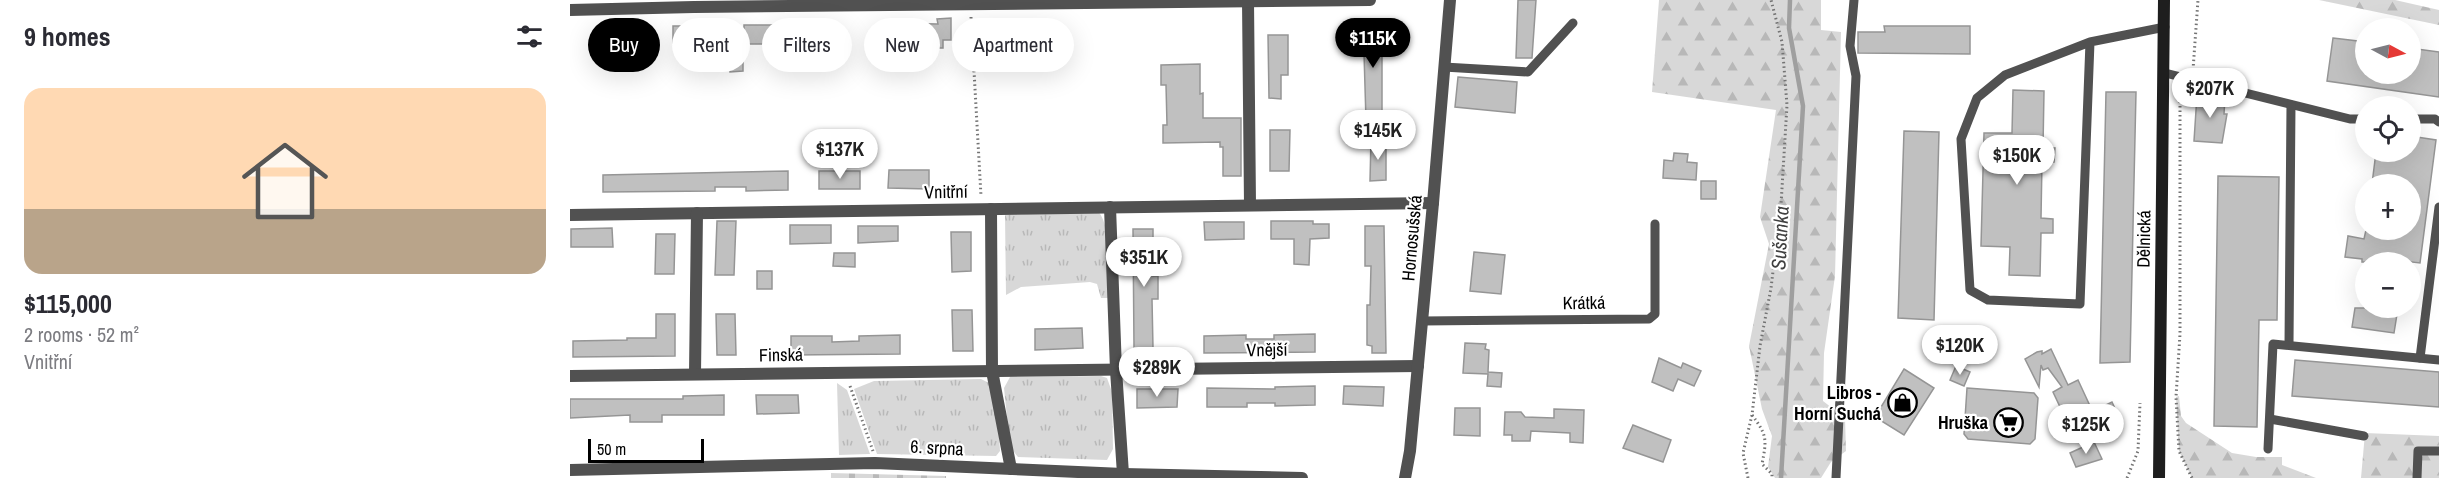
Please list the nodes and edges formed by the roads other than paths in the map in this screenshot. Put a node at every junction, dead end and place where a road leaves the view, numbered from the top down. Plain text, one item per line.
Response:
1 (1370, 0) edge
2 (1450, 0) edge
3 (1854, 0) edge
4 (2164, 0) edge
5 (1109, 1) edge
6 (1248, 1) edge
7 (693, 3) edge
8 (570, 10) edge
9 (1573, 23) dead end
10 (2164, 27) junction
11 (2090, 42) junction
12 (1444, 67) junction
13 (2165, 73) junction
14 (2291, 105) junction
15 (2355, 119) edge
16 (2421, 119) edge
17 (2439, 122) edge
18 (1434, 203) junction
19 (1250, 205) junction
20 (1110, 207) junction
21 (2439, 207) edge
22 (991, 209) junction
23 (698, 213) junction
24 (570, 215) edge
25 (1654, 224) dead end
26 (1422, 321) junction
27 (2289, 344) junction
28 (2420, 358) junction
29 (2439, 360) edge
30 (1418, 366) junction
31 (1116, 370) junction
32 (992, 371) junction
33 (695, 374) junction
34 (570, 376) edge
35 (2270, 419) junction
36 (2364, 436) dead end
37 (2268, 449) dead end
38 (2439, 451) edge
39 (1011, 468) junction
40 (570, 470) edge
41 (1123, 476) edge
42 (1199, 477) edge
43 (1302, 478) edge
44 (1405, 478) edge
45 (1836, 478) edge
46 (2159, 478) edge
47 (2417, 478) edge

1 - 6 street
2 - 12 street, Hornosušská
3 - 45 lane
4 - 10 main road, Dělnická
5 - 6 street
5 - 7 street
6 - 19 street
7 - 8 street
9 - 12 lane
10 - 11 lane
10 - 13 main road, Dělnická
11 - 11 lane
12 - 18 street, Hornosušská
13 - 14 lane
13 - 46 main road, Dělnická
14 - 15 lane
14 - 27 lane
16 - 17 lane
18 - 19 street, Vnitřní
18 - 26 street, Hornosušská
19 - 20 street, Vnitřní
20 - 22 street, Vnitřní
20 - 31 street
21 - 28 lane
22 - 23 street, Vnitřní
22 - 32 street
23 - 24 street, Vnitřní
23 - 33 street
25 - 26 lane, Krátká
26 - 30 street, Hornosušská
27 - 28 lane
27 - 35 lane
28 - 29 lane
30 - 31 street, Vnější
30 - 44 street, Hornosušská
31 - 32 street, Vnější
31 - 41 street
32 - 33 street, Finská
32 - 39 street
33 - 34 street, Finská
35 - 36 lane
35 - 37 lane
38 - 47 lane
39 - 40 street, 6. srpna
39 - 41 street, 6. srpna
41 - 42 street, 6. srpna
42 - 43 street, 6. srpna

